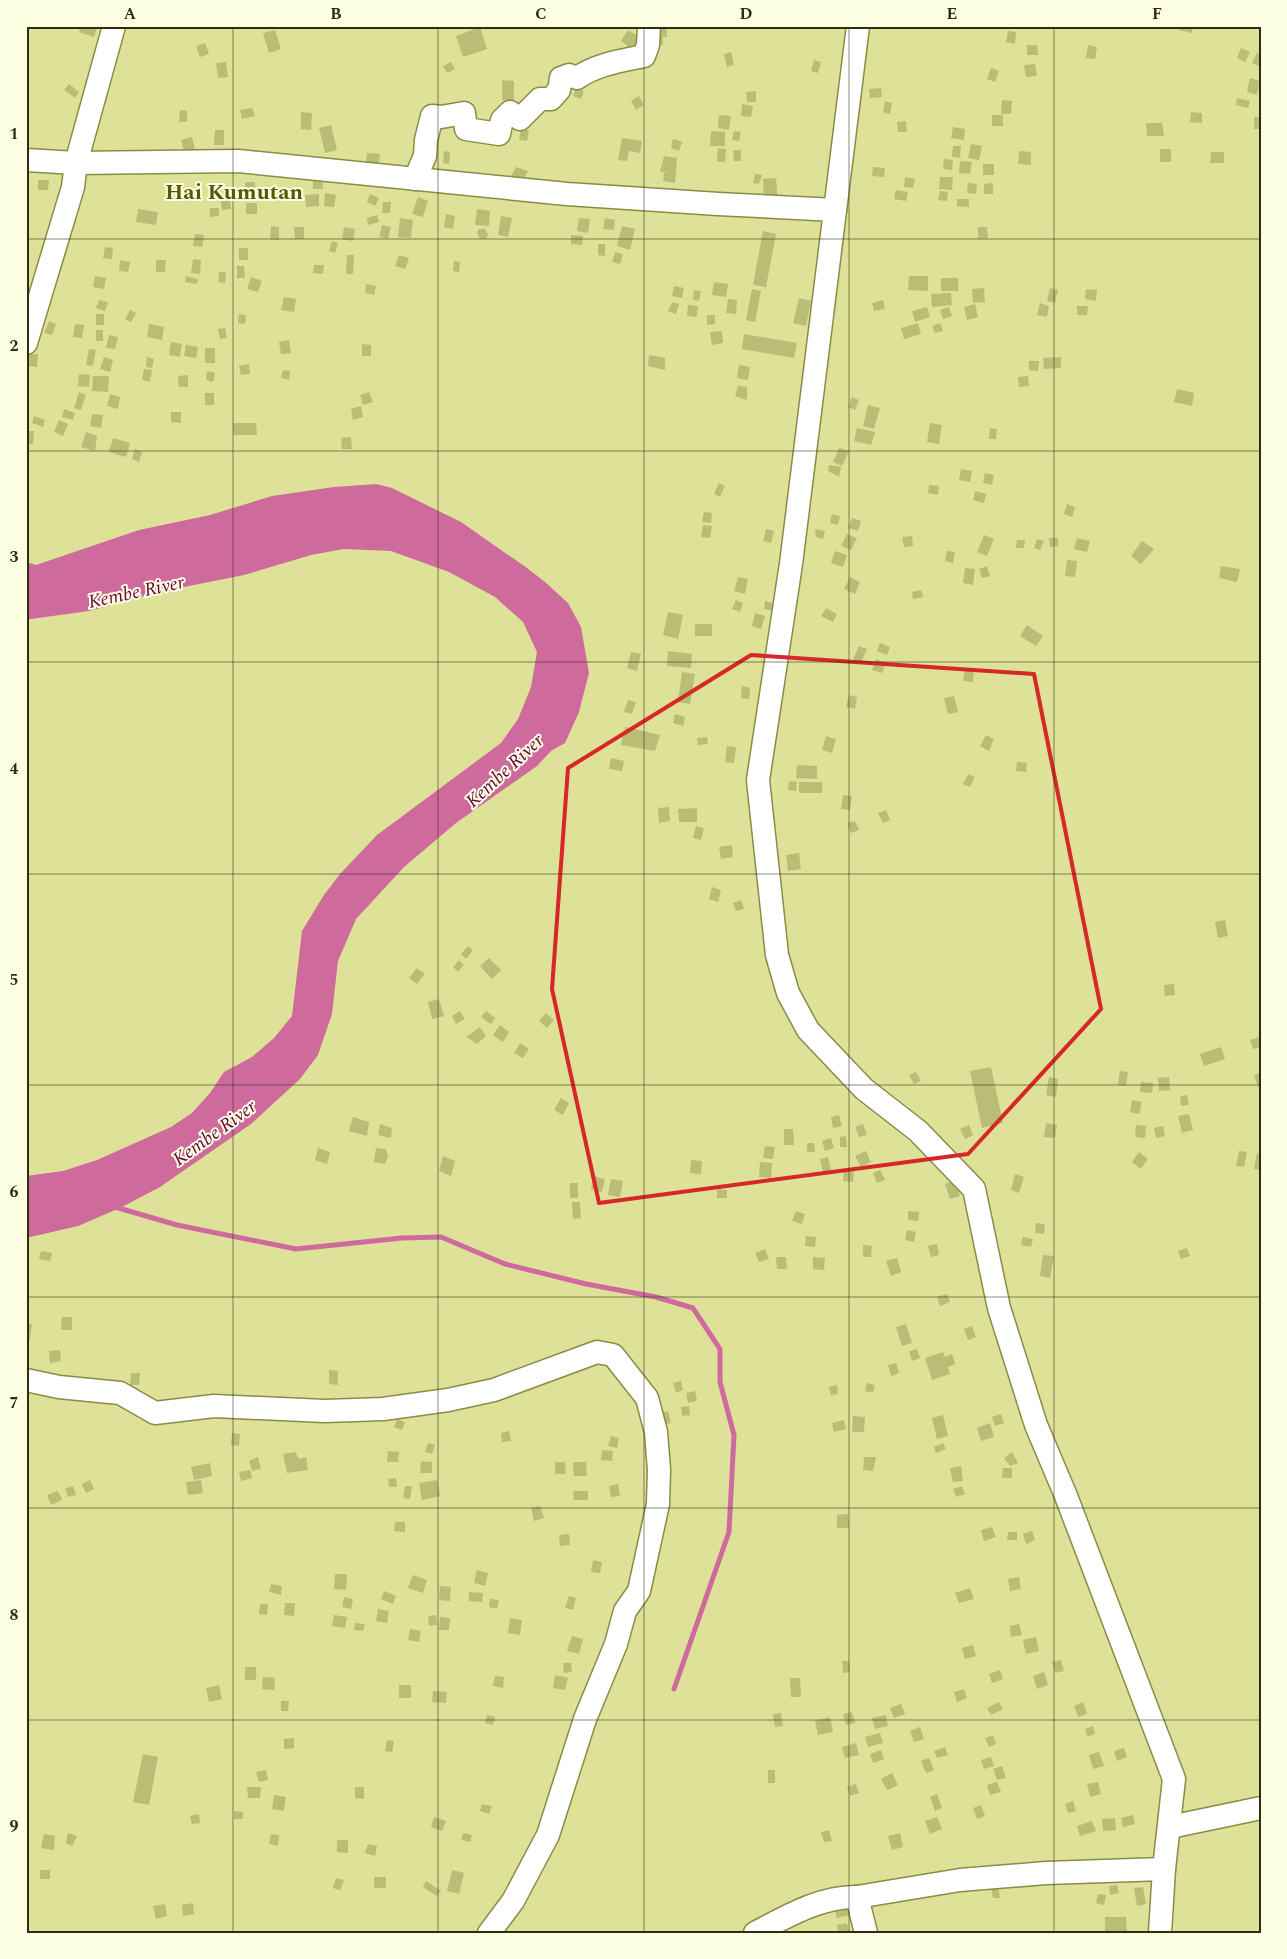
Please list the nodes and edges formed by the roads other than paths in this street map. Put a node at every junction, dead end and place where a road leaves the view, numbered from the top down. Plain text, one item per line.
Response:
1 (114, 26) edge
2 (649, 26) edge
3 (858, 26) edge
4 (26, 160) edge
5 (76, 163) junction
6 (415, 179) junction
7 (834, 210) junction
8 (26, 343) edge
9 (26, 1380) edge
10 (1261, 1808) edge
11 (1170, 1827) junction
12 (1164, 1869) junction
13 (857, 1897) junction
14 (489, 1933) edge
15 (755, 1933) edge
16 (866, 1933) edge
17 (1160, 1933) edge

1 - 5 street
2 - 6 street
3 - 7 street
4 - 5 street
5 - 6 street
5 - 8 street
6 - 7 street
7 - 11 street
9 - 14 street
10 - 11 street
11 - 12 street
12 - 13 street
12 - 17 street
13 - 15 street
13 - 16 street

